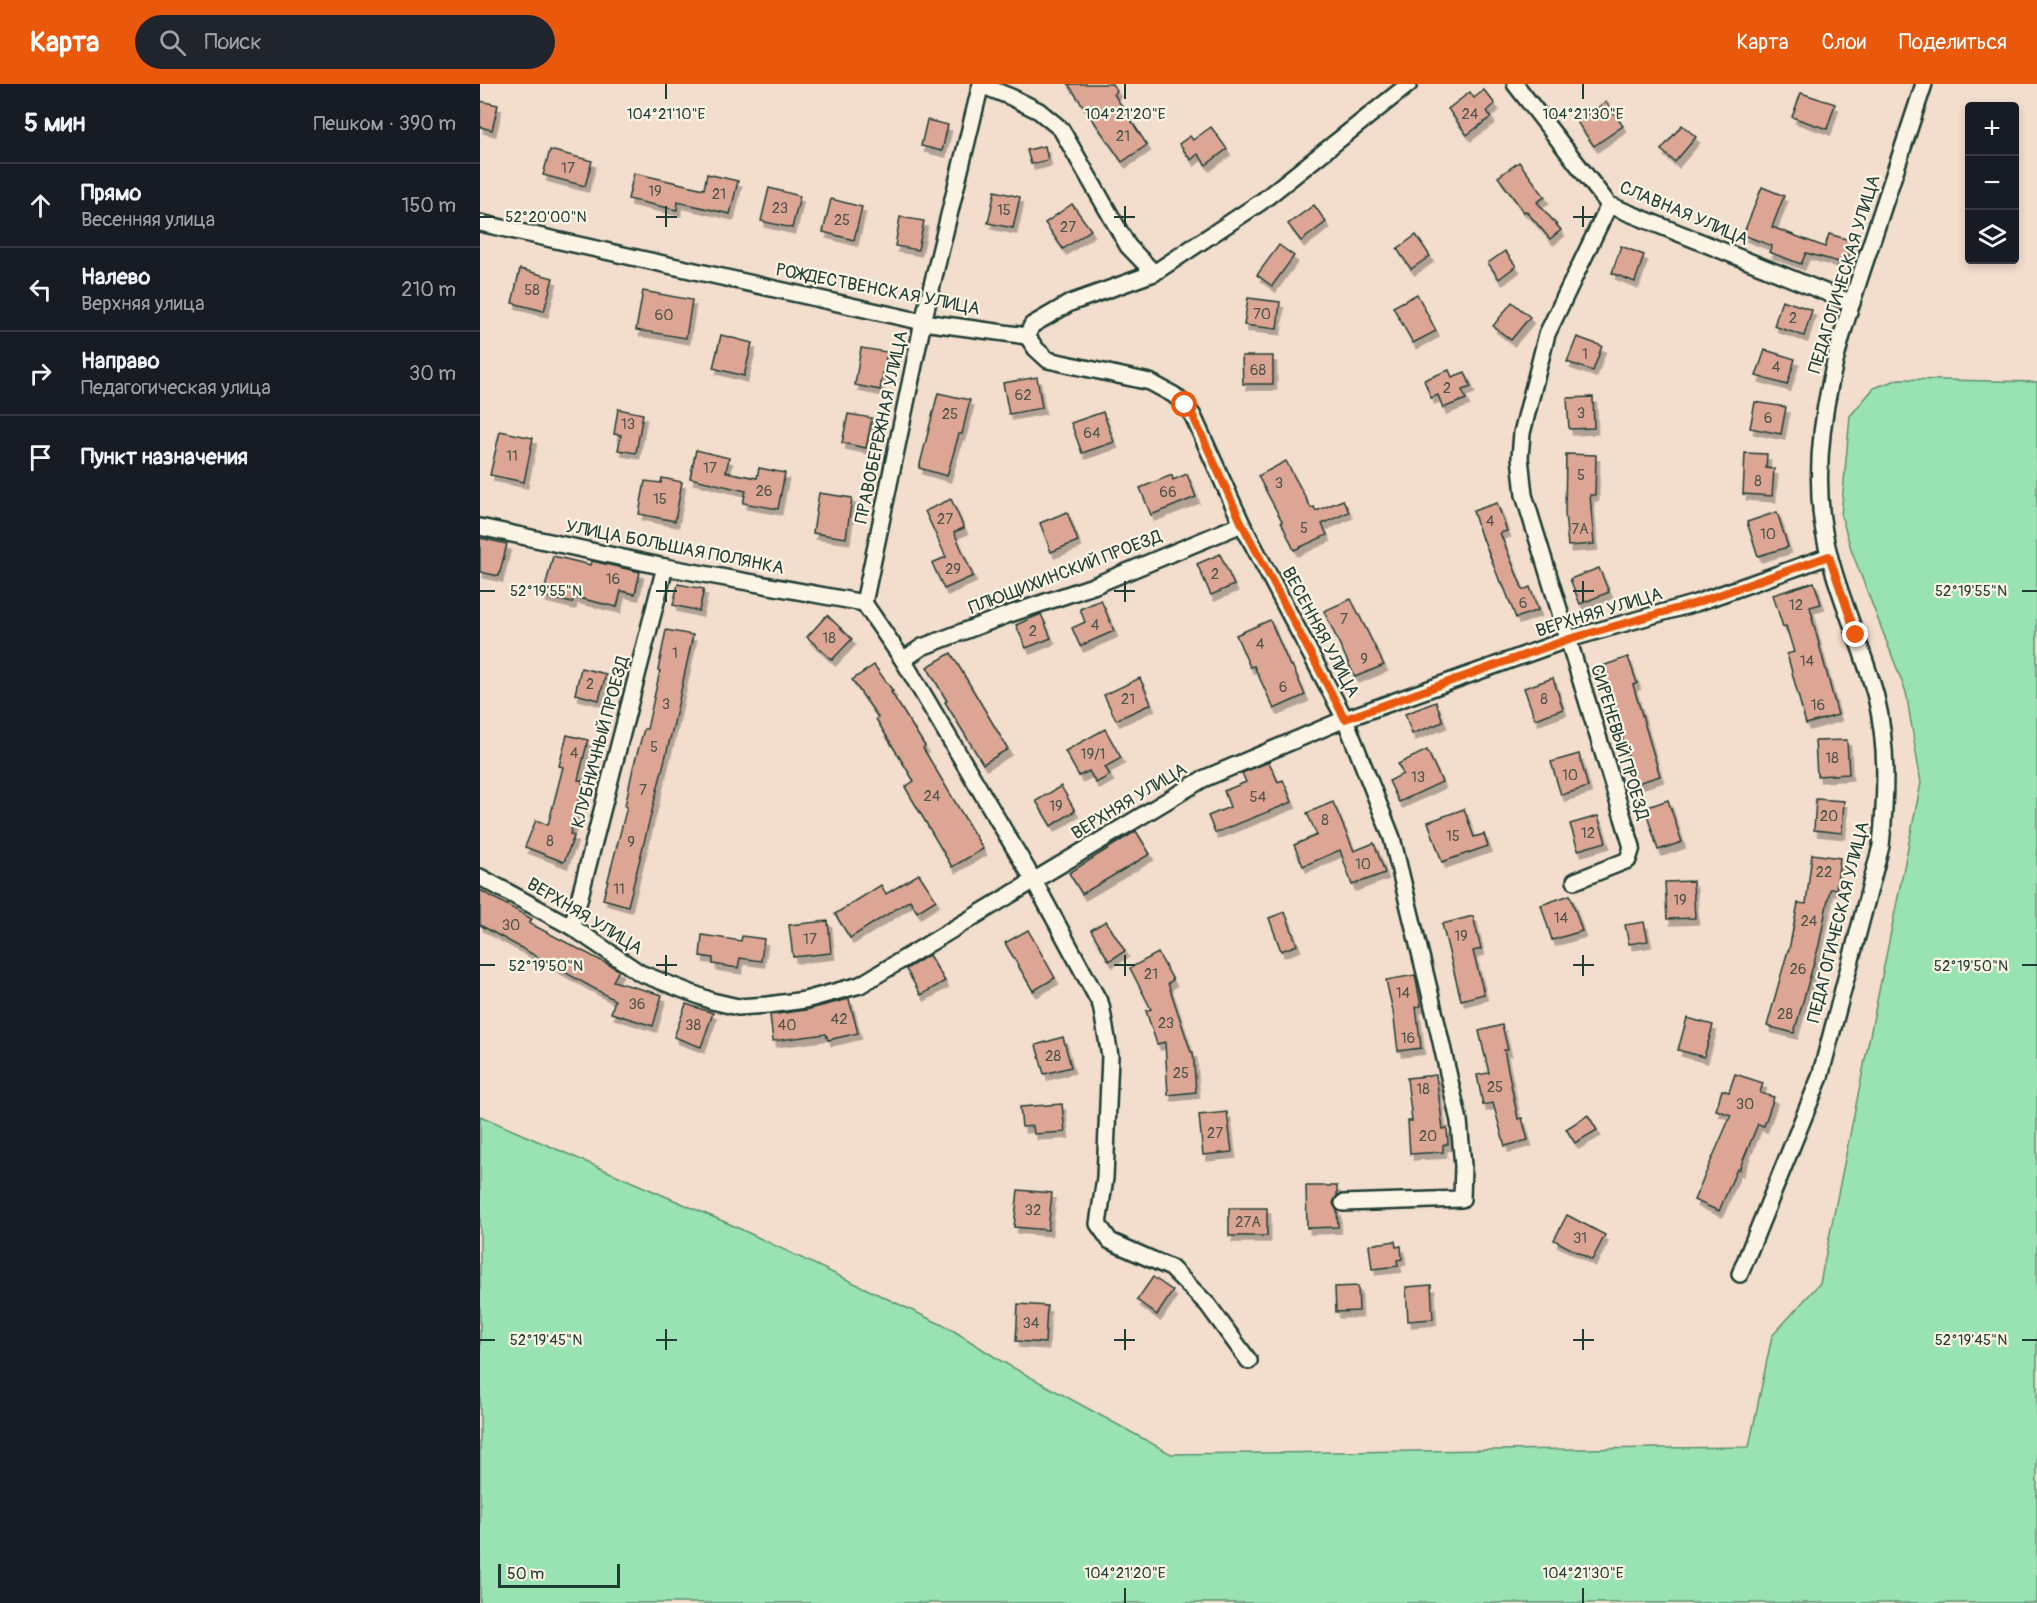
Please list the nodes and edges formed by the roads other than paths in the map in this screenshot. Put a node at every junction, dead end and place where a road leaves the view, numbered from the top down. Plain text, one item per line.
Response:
1 (1409, 84) edge
2 (1515, 84) edge
3 (1924, 84) edge
4 (981, 85) edge
5 (1609, 205) junction
6 (480, 223) edge
7 (1154, 273) junction
8 (1852, 303) junction
9 (923, 322) junction
10 (1027, 336) junction
11 (1242, 524) junction
12 (480, 527) edge
13 (1829, 556) junction
14 (665, 567) junction
15 (864, 603) junction
16 (1569, 639) junction
17 (903, 660) junction
18 (1345, 719) junction
19 (480, 877) edge
20 (1034, 881) junction
21 (1575, 881) dead end
22 (572, 927) junction
23 (1343, 1203) dead end
24 (1740, 1274) dead end
25 (1249, 1361) dead end

1 - 7 street
2 - 5 street, СЛАВНАЯ УЛИЦА
3 - 8 street, ПЕДАГОГИЧЕСКАЯ УЛИЦА
4 - 7 street
4 - 9 street, ПРАВОБЕРЕЖНАЯ УЛИЦА
5 - 8 street, СЛАВНАЯ УЛИЦА
5 - 16 street, СИРЕНЕВЫЙ ПРОЕЗД
6 - 9 street, РОЖДЕСТВЕНСКАЯ УЛИЦА
7 - 10 street
8 - 13 street, ПЕДАГОГИЧЕСКАЯ УЛИЦА
9 - 10 street, РОЖДЕСТВЕНСКАЯ УЛИЦА
9 - 15 street, ПРАВОБЕРЕЖНАЯ УЛИЦА
10 - 11 street, ВЕСЕННЯЯ УЛИЦА
11 - 17 street, ПЛЮЩИХИНСКИЙ ПРОЕЗД
11 - 18 street, ВЕСЕННЯЯ УЛИЦА
12 - 14 street, УЛИЦА БОЛЬШАЯ ПОЛЯНКА
13 - 16 street, ВЕРХНЯЯ УЛИЦА
13 - 24 street, ПЕДАГОГИЧЕСКАЯ УЛИЦА
14 - 15 street, УЛИЦА БОЛЬШАЯ ПОЛЯНКА
14 - 22 street, КЛУБНИЧНЫЙ ПРОЕЗД
15 - 17 street
16 - 18 street, ВЕРХНЯЯ УЛИЦА
16 - 21 street, СИРЕНЕВЫЙ ПРОЕЗД
17 - 20 street
18 - 20 street, ВЕРХНЯЯ УЛИЦА
18 - 23 street, ВЕСЕННЯЯ УЛИЦА
19 - 22 street, ВЕРХНЯЯ УЛИЦА
20 - 22 street, ВЕРХНЯЯ УЛИЦА
20 - 25 street

